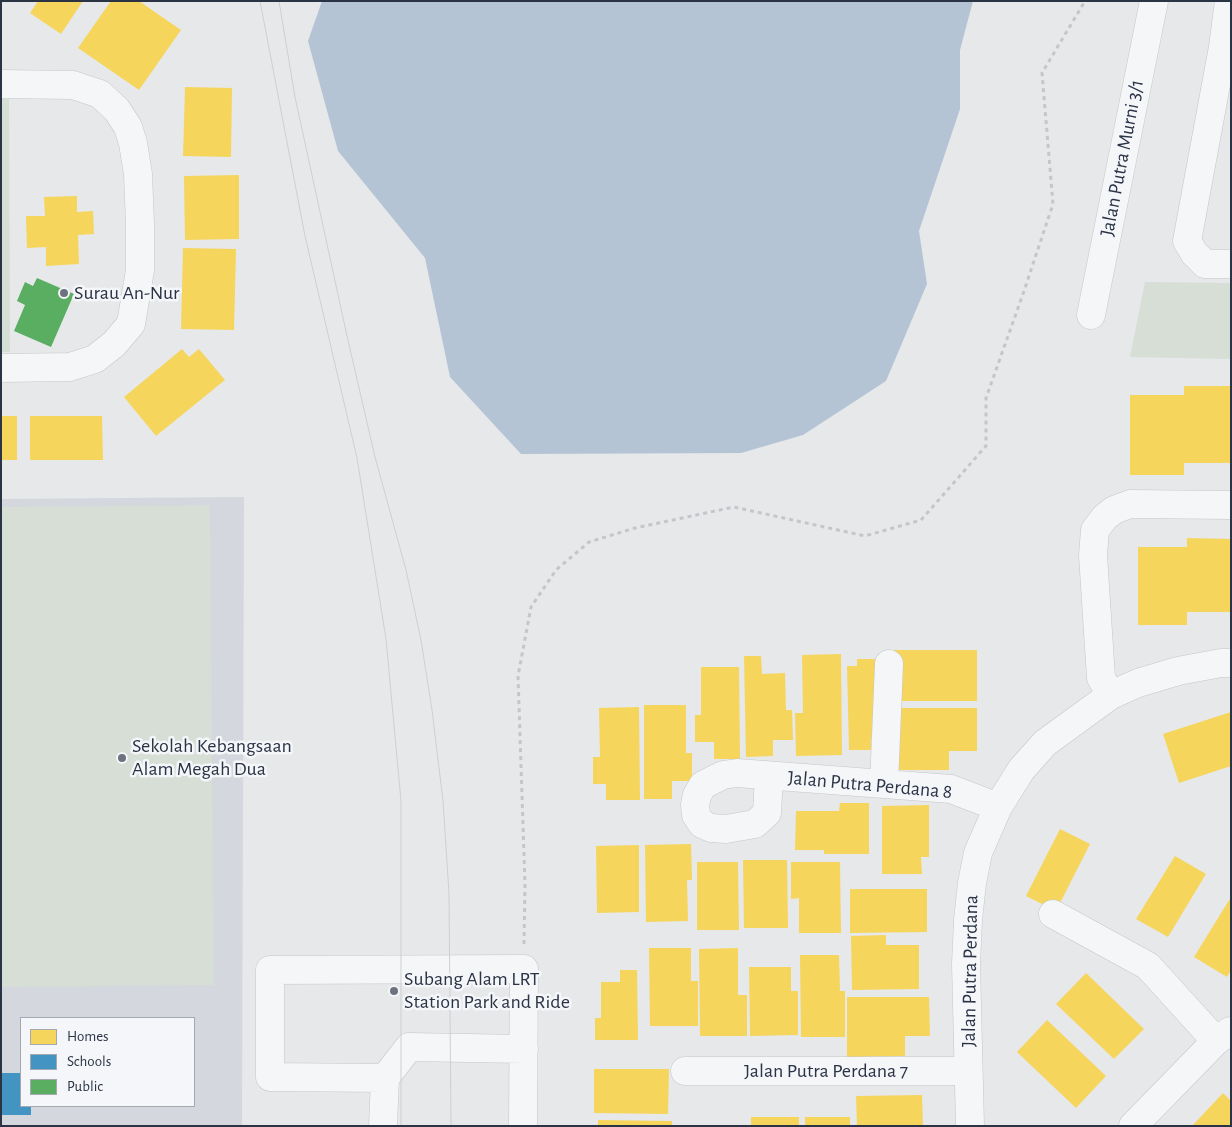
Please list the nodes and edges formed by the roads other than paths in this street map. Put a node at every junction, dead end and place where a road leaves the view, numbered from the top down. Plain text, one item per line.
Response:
1 (1154, 1) edge
2 (1229, 1) edge
3 (1227, 47) edge
4 (1, 84) edge
5 (1231, 264) edge
6 (1091, 315) dead end
7 (1, 368) edge
8 (1231, 504) edge
9 (1231, 663) edge
10 (889, 664) dead end
11 (1111, 696) junction
12 (769, 776) dead end
13 (884, 784) junction
14 (998, 807) junction
15 (1053, 914) dead end
16 (1224, 1035) edge
17 (524, 1048) junction
18 (684, 1071) dead end
19 (968, 1071) junction
20 (384, 1078) junction
21 (383, 1126) edge
22 (523, 1126) edge
23 (970, 1126) edge
24 (1133, 1126) edge

1 - 6 street, Jalan Putra Murni 3/1
2 - 3 street
3 - 5 street
4 - 7 street
8 - 11 street
9 - 11 street, Jalan Putra Perdana
10 - 13 street
11 - 14 street, Jalan Putra Perdana
12 - 13 street, Jalan Putra Perdana 8
13 - 14 street, Jalan Putra Perdana 8
14 - 19 street, Jalan Putra Perdana
15 - 16 street
16 - 24 street
17 - 20 street
17 - 20 street
17 - 22 street
18 - 19 street, Jalan Putra Perdana 7
19 - 23 street, Jalan Putra Perdana
20 - 21 street

